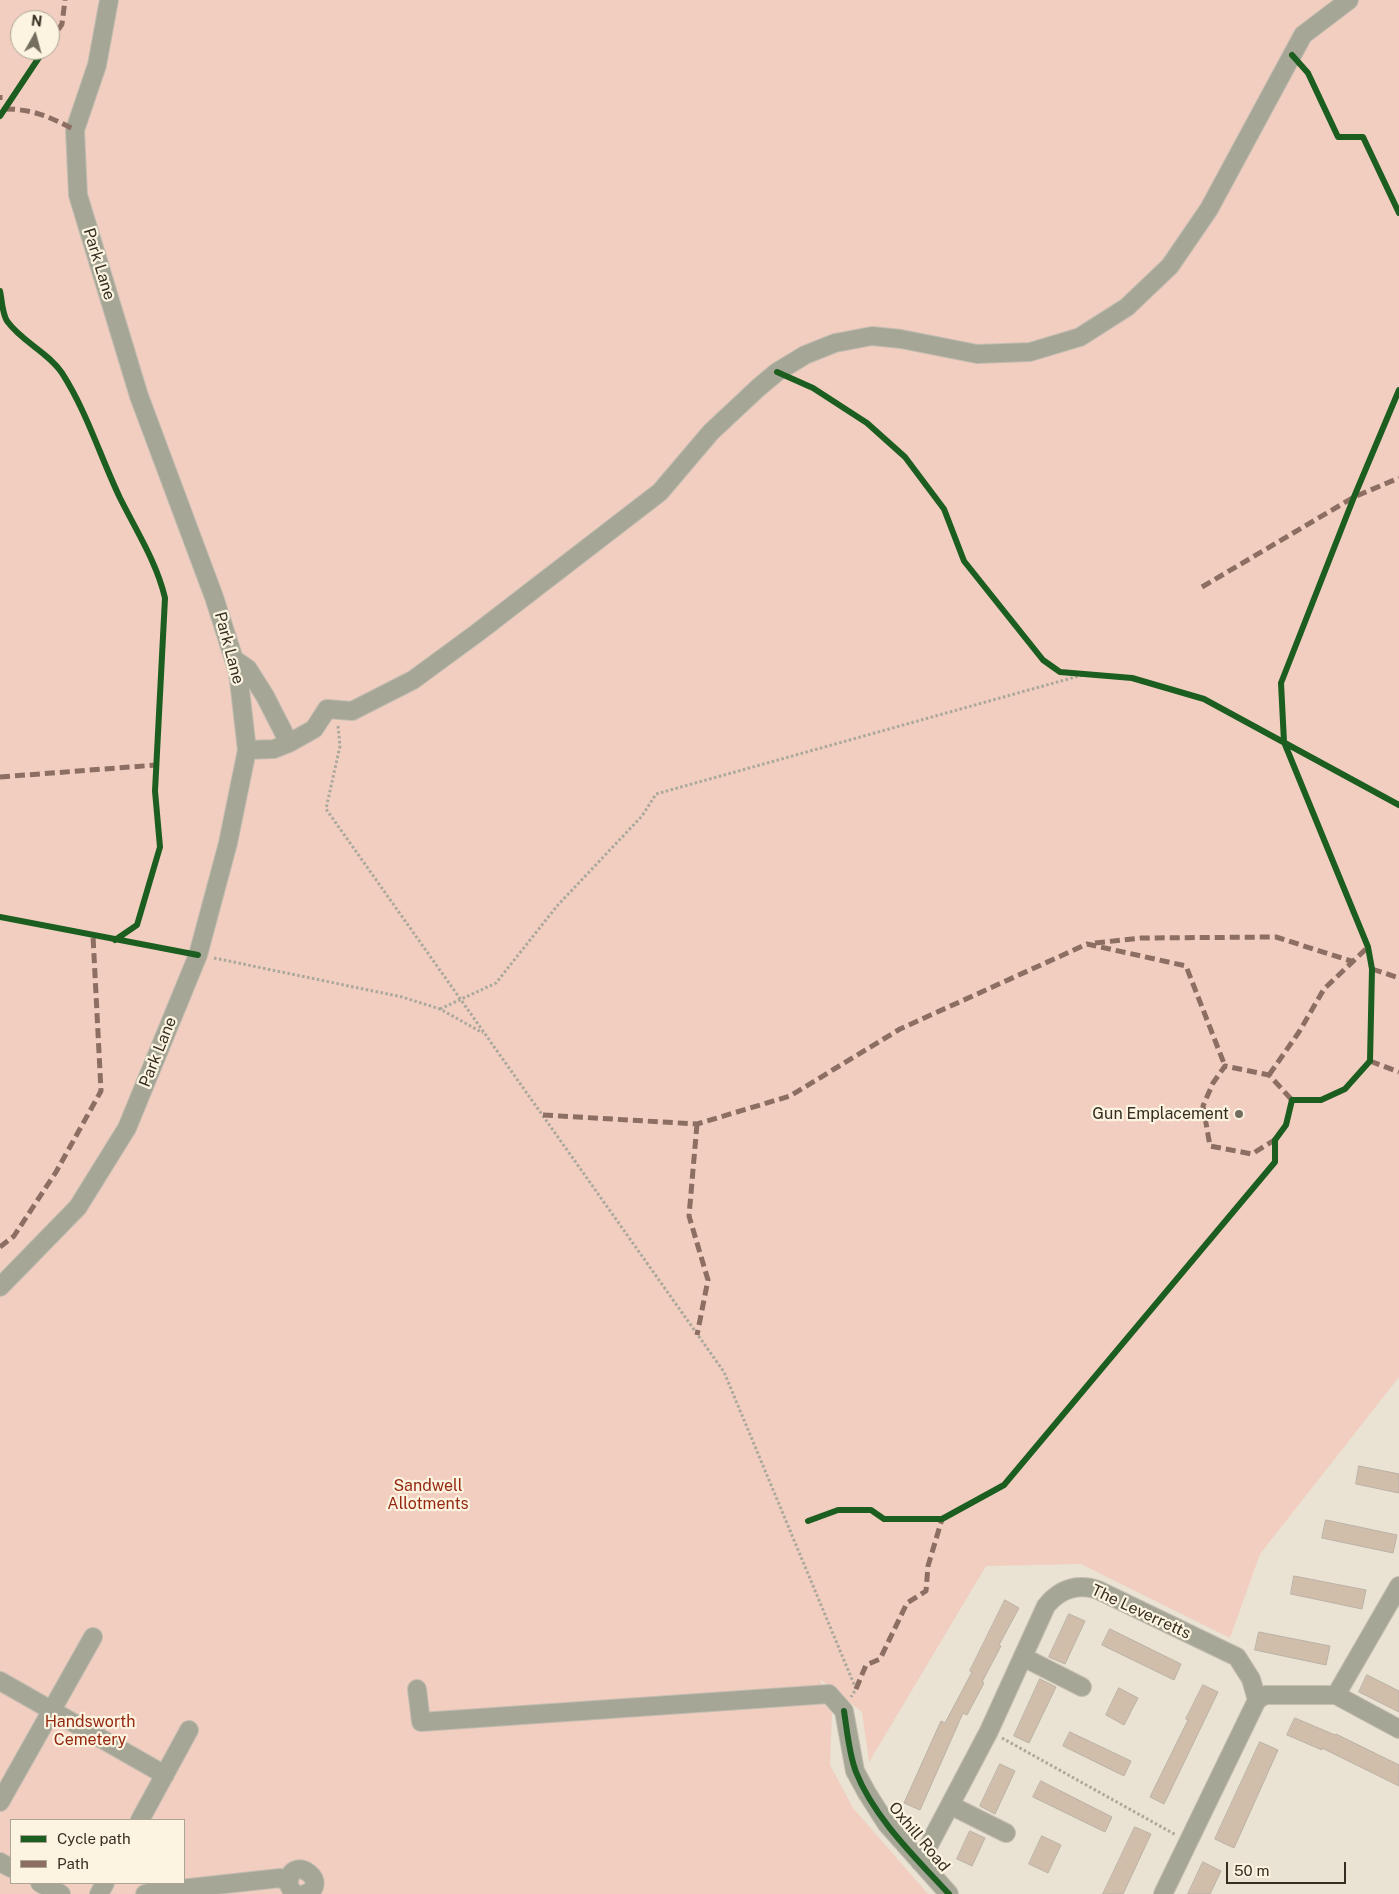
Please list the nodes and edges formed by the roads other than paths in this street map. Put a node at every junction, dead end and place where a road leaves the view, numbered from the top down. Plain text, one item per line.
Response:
1 (109, 0) edge
2 (1349, 0) edge
3 (234, 660) junction
4 (289, 743) junction
5 (248, 750) junction
6 (0, 1287) edge
7 (1399, 1586) edge
8 (93, 1637) dead end
9 (1023, 1657) junction
10 (0, 1681) edge
11 (1082, 1686) dead end
12 (417, 1689) dead end
13 (1336, 1695) junction
14 (1257, 1700) junction
15 (51, 1710) junction
16 (1399, 1729) edge
17 (190, 1730) dead end
18 (165, 1775) junction
19 (0, 1802) edge
20 (950, 1805) junction
21 (141, 1819) edge
22 (1006, 1833) dead end
23 (920, 1862) junction
24 (42, 1884) edge
25 (292, 1888) edge
26 (315, 1891) edge
27 (61, 1894) edge
28 (145, 1894) edge
29 (948, 1894) edge
30 (1163, 1894) edge

1 - 3 street, Park Lane
2 - 4 street
3 - 4 street
3 - 5 street, Park Lane
4 - 5 street
5 - 6 street, Park Lane
7 - 13 street
8 - 15 street
9 - 11 street
9 - 14 street, The Leverretts
9 - 20 street, The Leverretts
10 - 15 street
12 - 23 street, Oxhill Road
13 - 14 street
13 - 16 street
14 - 30 street
15 - 18 street
15 - 19 street
17 - 18 street
18 - 21 street
20 - 22 street
20 - 23 street, The Leverretts
23 - 29 street, Oxhill Road
24 - 27 street
25 - 26 street
25 - 28 street

